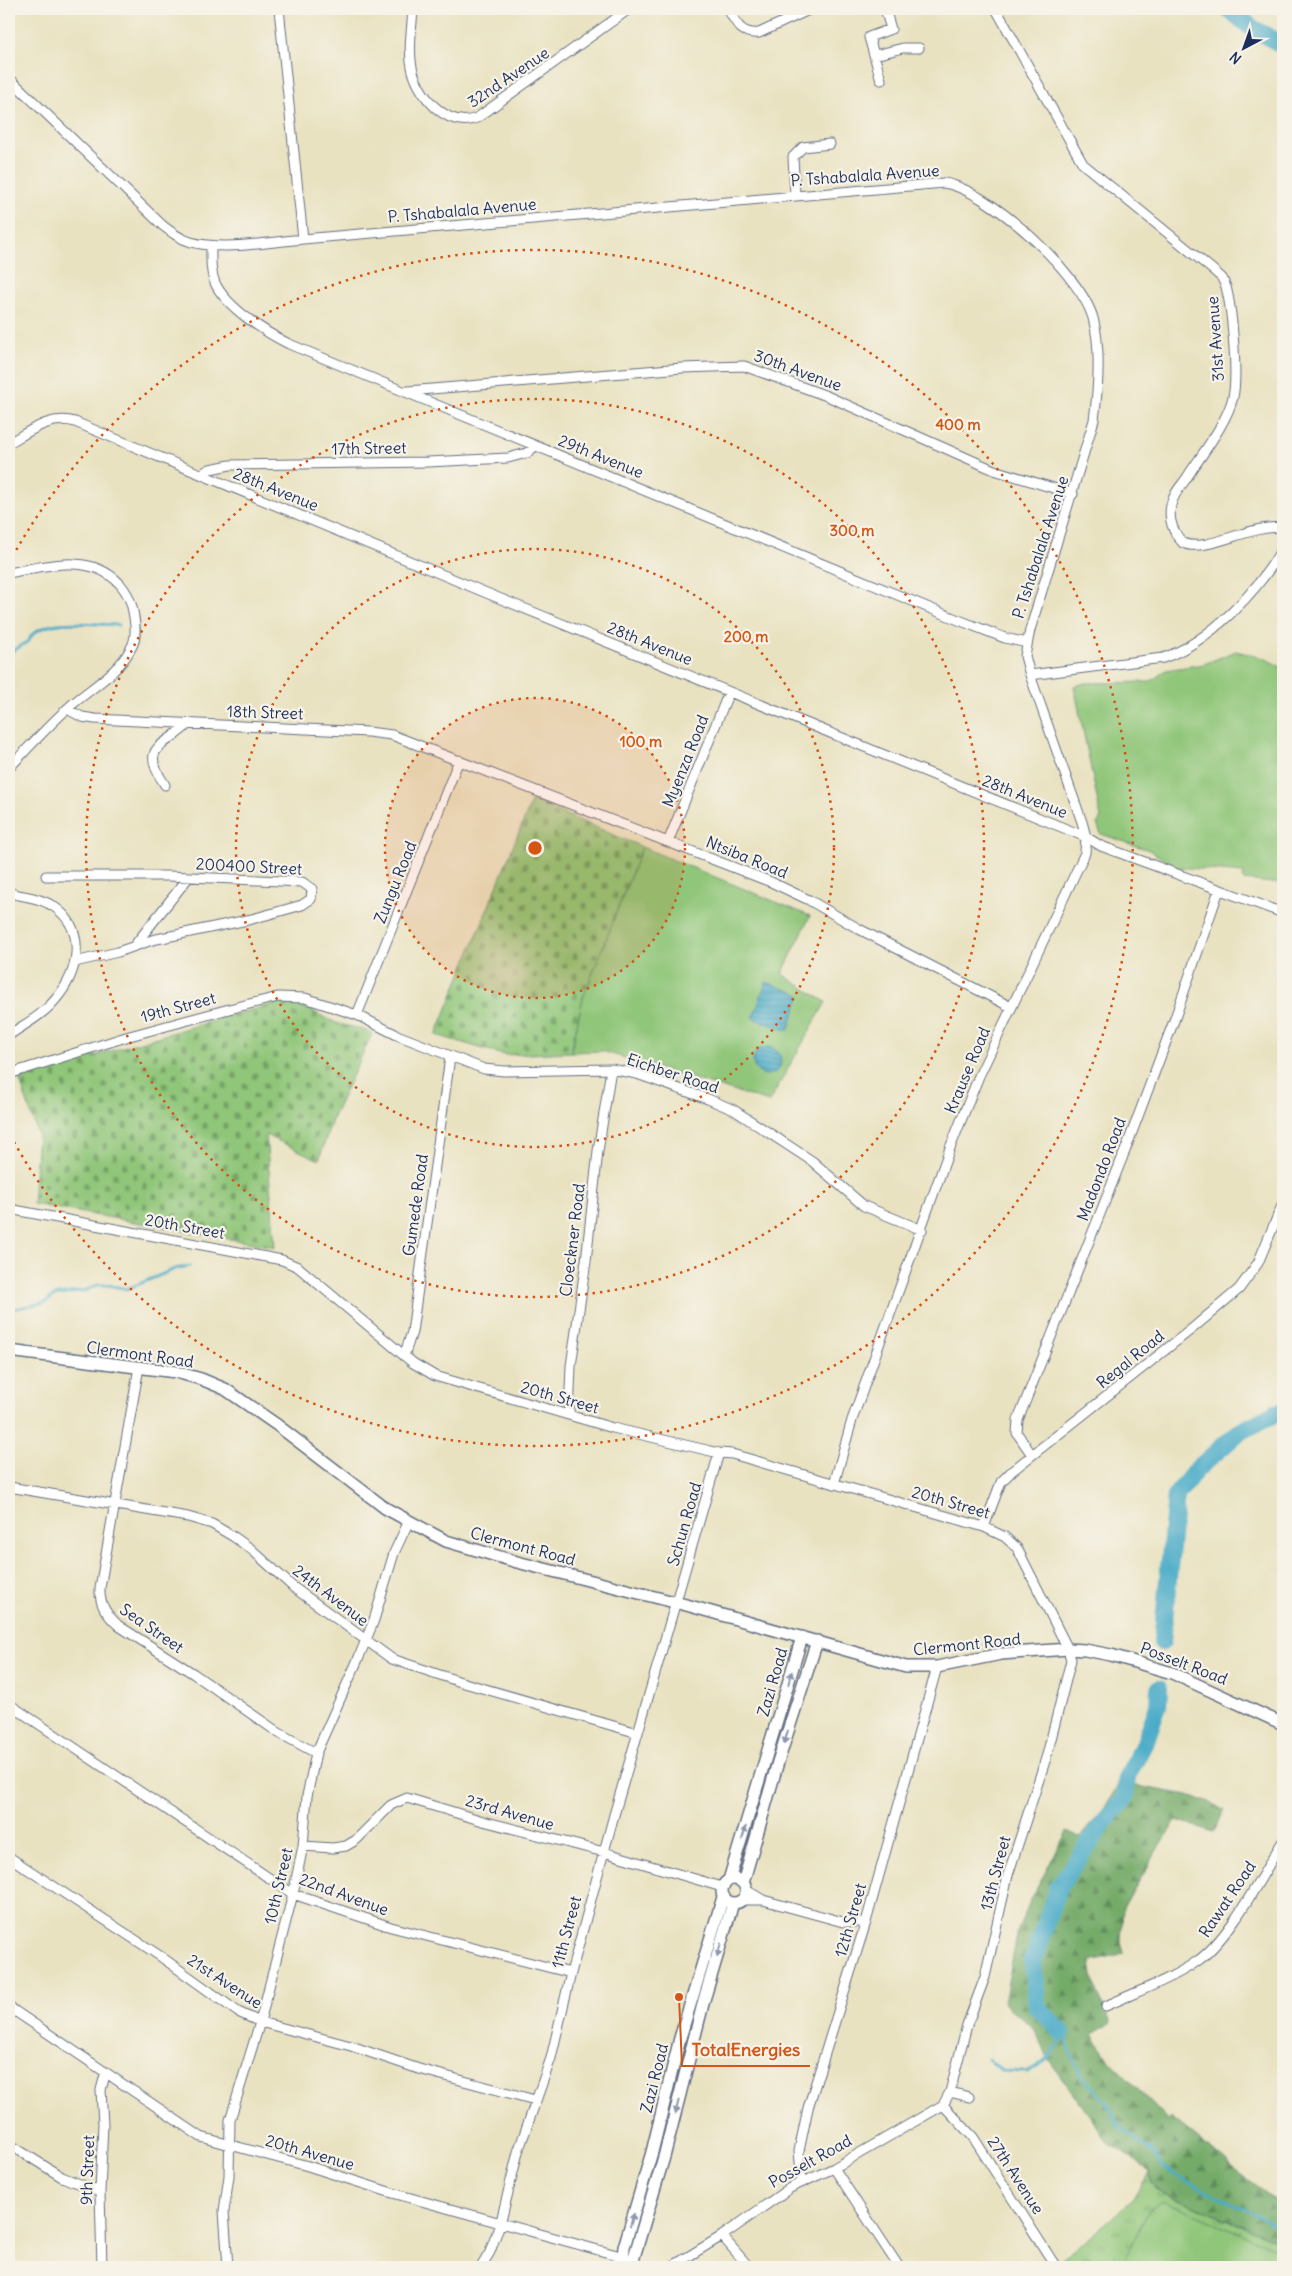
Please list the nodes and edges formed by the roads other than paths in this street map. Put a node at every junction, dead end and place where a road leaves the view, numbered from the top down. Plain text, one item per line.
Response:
1 (280, 9) edge
2 (413, 9) edge
3 (629, 9) edge
4 (728, 9) edge
5 (811, 9) edge
6 (885, 9) edge
7 (996, 9) edge
8 (919, 48) dead end
9 (875, 55) junction
10 (9, 78) edge
11 (881, 80) dead end
12 (830, 144) dead end
13 (795, 195) junction
14 (303, 239) junction
15 (211, 246) junction
16 (405, 391) junction
17 (9, 442) edge
18 (535, 446) junction
19 (201, 474) junction
20 (1073, 494) junction
21 (1283, 528) edge
22 (1282, 551) edge
23 (9, 573) edge
24 (1027, 643) junction
25 (1030, 675) junction
26 (730, 692) junction
27 (67, 709) junction
28 (188, 724) junction
29 (459, 760) junction
30 (9, 768) edge
31 (165, 785) dead end
32 (1086, 837) junction
33 (668, 842) junction
34 (46, 876) dead end
35 (188, 878) junction
36 (1219, 890) junction
37 (9, 892) edge
38 (1283, 913) edge
39 (134, 946) junction
40 (75, 962) junction
41 (1011, 1007) junction
42 (357, 1015) junction
43 (9, 1035) edge
44 (450, 1057) junction
45 (611, 1069) junction
46 (9, 1074) edge
47 (1283, 1203) edge
48 (9, 1209) edge
49 (922, 1230) junction
50 (9, 1351) edge
51 (404, 1356) junction
52 (139, 1367) junction
53 (569, 1414) junction
54 (719, 1453) junction
55 (1032, 1455) junction
56 (834, 1484) junction
57 (9, 1487) edge
58 (114, 1506) junction
59 (408, 1523) junction
60 (984, 1527) junction
61 (676, 1602) junction
62 (802, 1637) junction
63 (366, 1640) junction
64 (817, 1641) junction
65 (1068, 1648) junction
66 (937, 1667) junction
67 (9, 1704) edge
68 (1283, 1724) edge
69 (638, 1733) junction
70 (316, 1753) junction
71 (1283, 1841) edge
72 (304, 1846) junction
73 (604, 1852) junction
74 (9, 1857) edge
75 (734, 1892) junction
76 (293, 1894) junction
77 (866, 1922) junction
78 (570, 1973) junction
79 (1106, 2006) dead end
80 (9, 2008) edge
81 (260, 2022) junction
82 (105, 2074) junction
83 (950, 2092) junction
84 (969, 2097) dead end
85 (536, 2100) junction
86 (943, 2105) junction
87 (9, 2144) edge
88 (229, 2147) junction
89 (834, 2168) junction
90 (802, 2182) junction
91 (100, 2192) junction
92 (501, 2221) junction
93 (722, 2236) junction
94 (622, 2263) edge
95 (102, 2267) edge
96 (228, 2267) edge
97 (481, 2267) edge
98 (631, 2267) edge
99 (670, 2267) edge
100 (749, 2267) edge
101 (899, 2267) edge
102 (1056, 2267) edge

1 - 14 street
2 - 3 street, 32nd Avenue
4 - 5 street
6 - 9 street
7 - 21 street, 31st Avenue
8 - 9 street
9 - 11 street
10 - 15 street, P. Tshabalala Avenue
12 - 13 street
13 - 14 street, P. Tshabalala Avenue
13 - 20 street, P. Tshabalala Avenue
14 - 15 street, P. Tshabalala Avenue
15 - 16 street, 29th Avenue
16 - 18 street, 29th Avenue
16 - 20 street, 30th Avenue
17 - 19 street, 28th Avenue
18 - 19 street, 17th Street
18 - 24 street, 29th Avenue
19 - 26 street, 28th Avenue
20 - 24 street, P. Tshabalala Avenue
22 - 25 street
23 - 27 street
24 - 25 street, P. Tshabalala Avenue
25 - 32 street
26 - 32 street, 28th Avenue
26 - 33 street, Myenza Road
27 - 28 street, 18th Street
27 - 30 street
28 - 29 street, 18th Street
28 - 31 street
29 - 33 street, Ntsiba Road
29 - 42 street, Zungu Road
32 - 36 street, 28th Avenue
32 - 41 street, Krause Road
33 - 41 street, Ntsiba Road
34 - 35 street, 200400 Street
35 - 39 street
35 - 39 street, 200400 Street
36 - 38 street, 28th Avenue
36 - 55 street, Madondo Road
37 - 40 street
39 - 40 street, 200400 Street
40 - 43 street
41 - 49 street, Krause Road
42 - 44 street, Eichber Road
42 - 46 street, 19th Street
44 - 45 street, Eichber Road
44 - 51 street, Gumede Road
45 - 49 street, Eichber Road
45 - 53 street, Cloeckner Road
47 - 55 street, Regal Road
48 - 51 street, 20th Street
49 - 56 street, Krause Road
50 - 52 street, Clermont Road
51 - 53 street, 20th Street
52 - 58 street, Sea Street
52 - 59 street, Clermont Road
53 - 54 street, 20th Street
54 - 56 street, 20th Street
54 - 61 street, Schun Road
55 - 60 street, Regal Road
56 - 60 street, 20th Street
57 - 58 street, 24th Avenue
58 - 63 street, 24th Avenue
58 - 70 street, Sea Street
59 - 61 street, Clermont Road
59 - 63 street, 10th Street
60 - 65 street, 20th Street
61 - 62 street, Clermont Road
61 - 69 street, 11th Street
62 - 64 street, Clermont Road
75 -> 62 street, Zazi Road
63 - 69 street, 24th Avenue
63 - 70 street, 10th Street
64 - 66 street, Clermont Road
64 -> 75 street, Zazi Road
65 - 66 street, Clermont Road
65 - 68 street, Posselt Road
65 - 83 street, 13th Street
66 - 77 street, 12th Street
67 - 76 street, 22nd Avenue
69 - 73 street, 11th Street
70 - 72 street, 10th Street
71 - 79 street, Rawat Road
72 - 73 street, 23rd Avenue
72 - 76 street, 10th Street
73 - 75 street, 23rd Avenue
73 - 78 street, 11th Street
74 - 81 street, 21st Avenue
75 - 77 street, 23rd Avenue
94 -> 75 street, Zazi Road
75 -> 98 street, Zazi Road
76 - 78 street, 22nd Avenue
76 - 81 street, 10th Street
77 - 90 street, 12th Street
78 - 85 street, 11th Street
80 - 82 street, 20th Avenue
81 - 85 street, 21st Avenue
81 - 88 street, 10th Street
82 - 88 street, 20th Avenue
82 - 91 street, 9th Street
83 - 84 street
83 - 86 street, 13th Street
85 - 92 street, 11th Street
86 - 89 street, Posselt Road
86 - 102 street, 27th Avenue
87 - 91 street
88 - 92 street, 20th Avenue
88 - 96 street, 10th Street
89 - 90 street, Posselt Road
89 - 101 street
90 - 93 street, Posselt Road
91 - 95 street, 9th Street
92 - 94 street, 20th Avenue
92 - 97 street, 11th Street
93 - 99 street, Posselt Road
93 - 100 street
94 - 98 street, 20th Avenue

